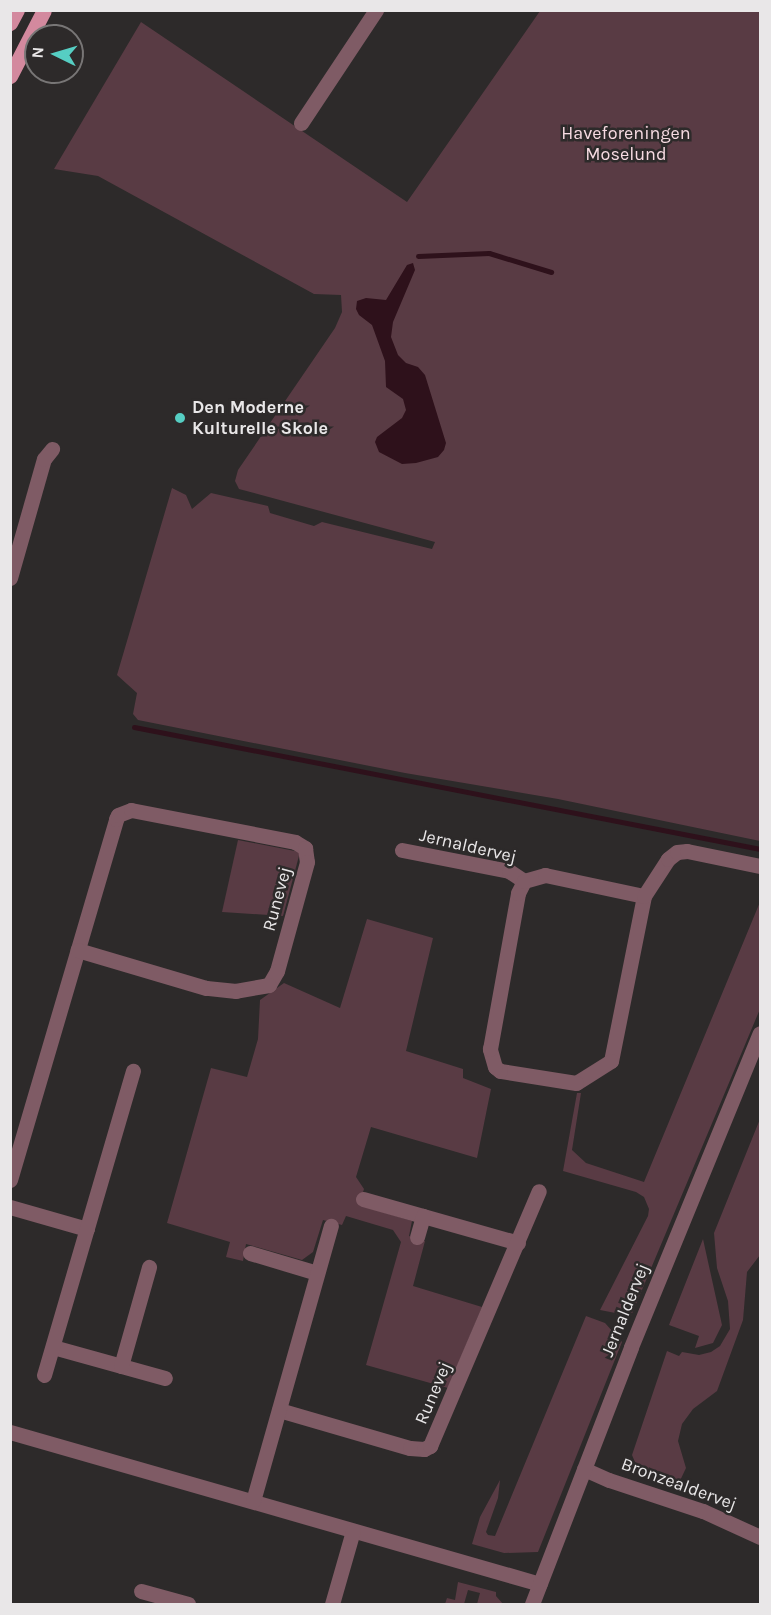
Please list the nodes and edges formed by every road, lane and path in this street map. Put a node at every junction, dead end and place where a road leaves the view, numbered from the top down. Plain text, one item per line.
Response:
1 (17, 10) edge
2 (44, 10) edge
3 (376, 10) edge
4 (10, 23) edge
5 (10, 76) edge
6 (301, 123) dead end
7 (52, 448) dead end
8 (10, 578) edge
9 (402, 850) dead end
10 (760, 866) edge
11 (524, 881) junction
12 (645, 896) junction
13 (78, 950) junction
14 (760, 1033) edge
15 (133, 1071) dead end
16 (10, 1180) edge
17 (539, 1191) dead end
18 (363, 1199) dead end
19 (10, 1207) edge
20 (423, 1216) junction
21 (332, 1226) dead end
22 (87, 1229) junction
23 (417, 1237) dead end
24 (518, 1243) junction
25 (250, 1253) dead end
26 (149, 1267) dead end
27 (317, 1273) junction
28 (52, 1347) junction
29 (121, 1366) junction
30 (44, 1375) dead end
31 (165, 1378) dead end
32 (279, 1410) junction
33 (10, 1432) edge
34 (584, 1469) junction
35 (253, 1501) junction
36 (353, 1531) junction
37 (760, 1537) edge
38 (540, 1584) junction
39 (141, 1591) dead end
40 (188, 1605) edge
41 (332, 1605) edge
42 (532, 1605) edge

1 - 4 main road
2 - 5 main road
3 - 6 street
7 - 8 street
9 - 11 street, Jernaldervej
10 - 12 street, Jernaldervej
11 - 12 street, Jernaldervej
11 - 12 street, Jernaldervej
13 - 13 street, Runevej
13 - 16 street, Runevej
14 - 34 street, Jernaldervej
15 - 22 street
17 - 24 street, Runevej
18 - 20 street
19 - 22 street
20 - 23 street
20 - 24 street
21 - 27 street
22 - 28 street
24 - 32 street, Runevej
25 - 27 street
26 - 29 street
27 - 32 street
28 - 29 street
28 - 30 street
29 - 31 street
32 - 35 street
33 - 35 street
34 - 37 street, Bronzealdervej
34 - 38 street, Jernaldervej
35 - 36 street
36 - 38 street
36 - 41 street
38 - 42 street, Jernaldervej
39 - 40 street

